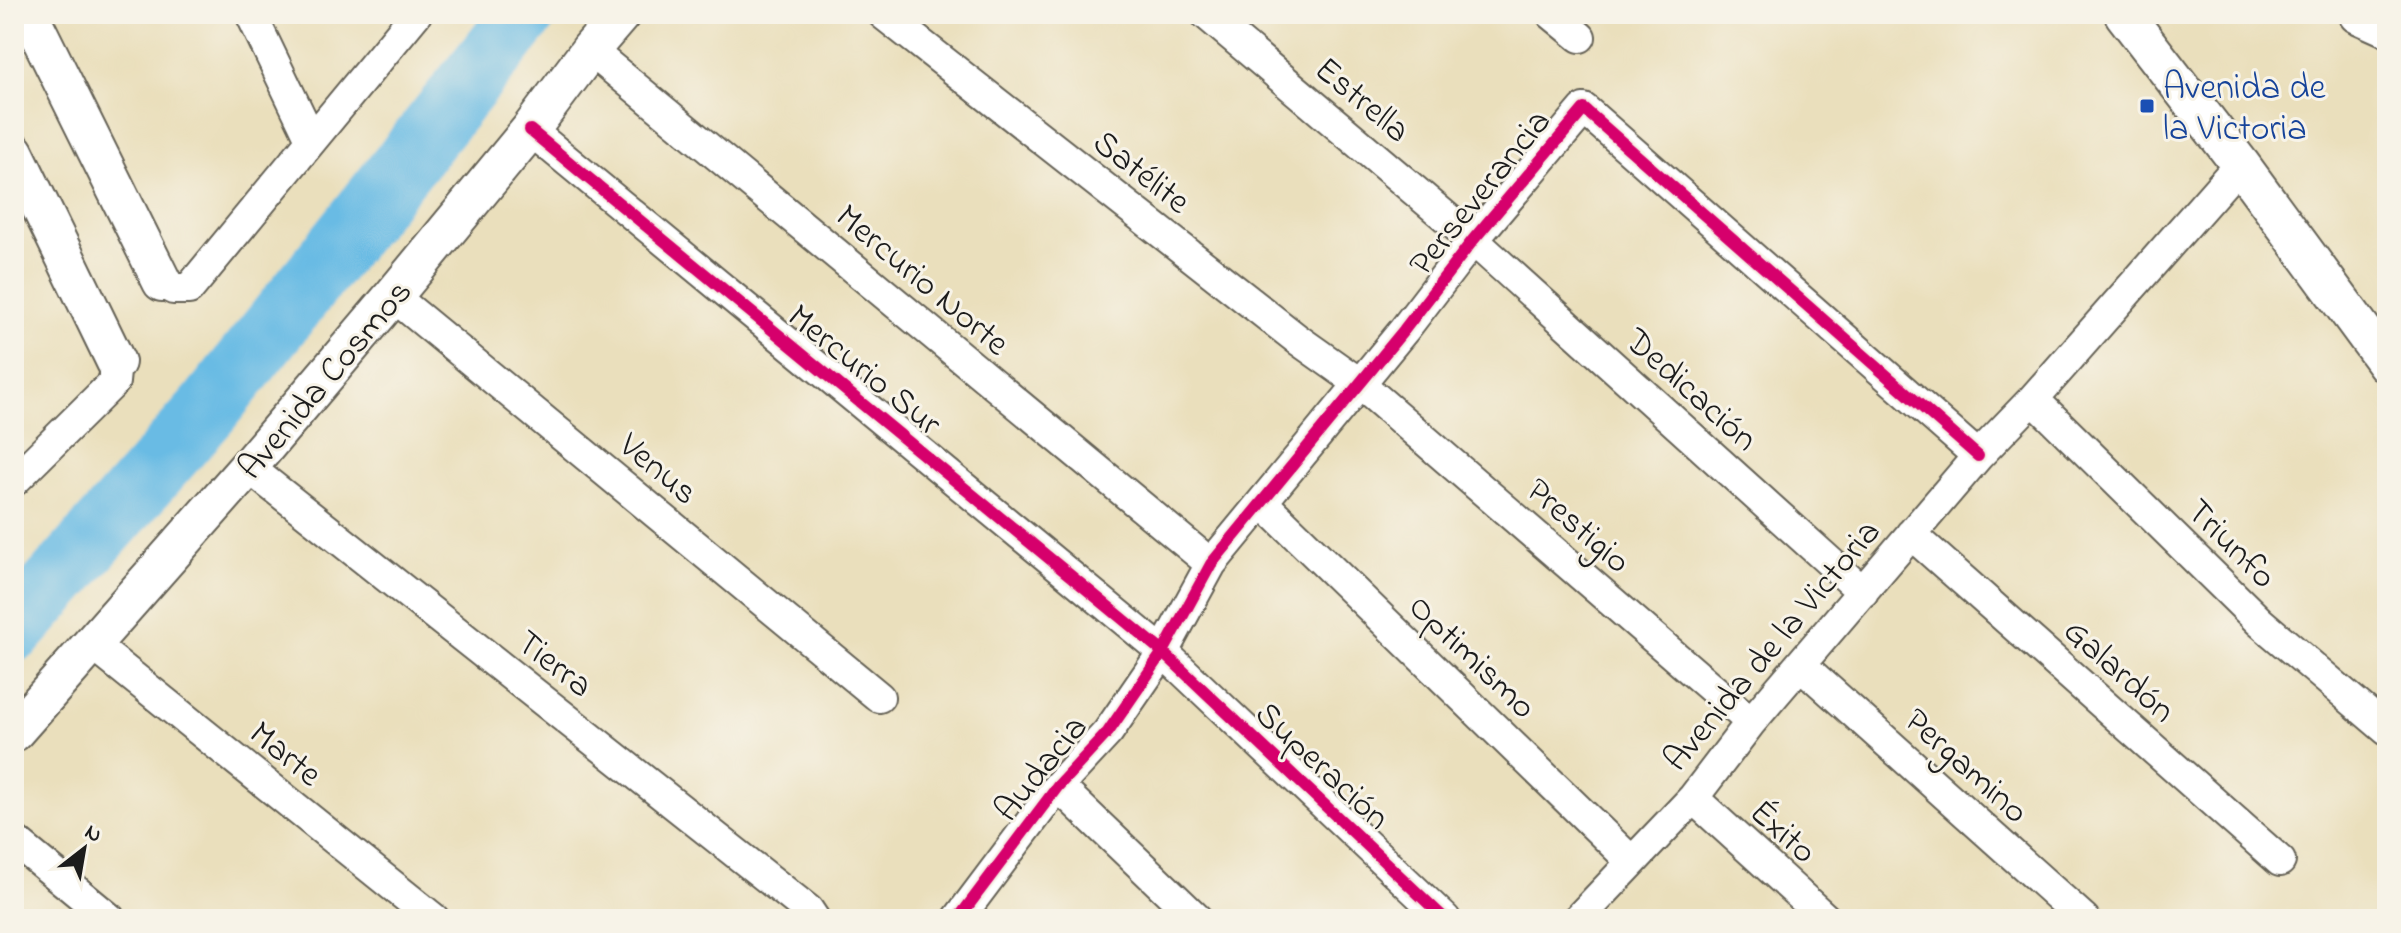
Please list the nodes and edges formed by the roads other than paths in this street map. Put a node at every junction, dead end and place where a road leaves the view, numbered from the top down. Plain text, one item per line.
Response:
1 (29, 14) edge
2 (251, 14) edge
3 (416, 14) edge
4 (621, 14) edge
5 (883, 14) edge
6 (1206, 14) edge
7 (1552, 14) edge
8 (2124, 14) edge
9 (2358, 14) edge
10 (2387, 27) edge
11 (1580, 37) dead end
12 (590, 50) junction
13 (530, 130) junction
14 (311, 139) junction
15 (14, 152) edge
16 (2240, 164) junction
17 (1473, 240) junction
18 (162, 282) joint
19 (393, 296) junction
20 (116, 362) joint
21 (2387, 364) edge
22 (1359, 383) junction
23 (2033, 399) junction
24 (1978, 456) junction
25 (248, 467) junction
26 (14, 481) edge
27 (1263, 503) junction
28 (1911, 534) junction
29 (1211, 564) junction
30 (1863, 592) junction
31 (92, 644) junction
32 (1163, 652) junction
33 (1801, 665) junction
34 (879, 697) dead end
35 (1751, 722) junction
36 (2387, 730) edge
37 (14, 732) edge
38 (1058, 786) junction
39 (1693, 798) junction
40 (14, 840) edge
41 (2280, 861) dead end
42 (1632, 862) junction
43 (110, 919) edge
44 (434, 919) edge
45 (814, 919) edge
46 (958, 919) edge
47 (1197, 919) edge
48 (1445, 919) edge
49 (1578, 919) edge
50 (1826, 919) edge
51 (2084, 919) edge

1 - 18 street
2 - 14 street
3 - 14 street
4 - 12 street, Avenida Cosmos
5 - 22 street, Satélite
6 - 17 street, Estrella
7 - 11 street
8 - 16 street
9 - 10 street
12 - 13 street, Avenida Cosmos
12 - 29 street, Mercurio Norte
13 - 19 street, Avenida Cosmos
13 - 32 street, Mercurio Sur
14 - 18 street
15 - 20 street
16 - 21 street
16 - 23 street, Avenida de la Victoria
17 - 22 street, Perseverancia
17 - 24 street, Perseverancia
17 - 30 street, Dedicación
19 - 25 street, Avenida Cosmos
19 - 34 street, Venus
20 - 26 street
22 - 27 street, Perseverancia
22 - 35 street, Prestigio
23 - 24 street, Avenida de la Victoria
23 - 36 street, Triunfo
24 - 28 street, Avenida de la Victoria
25 - 31 street, Avenida Cosmos
25 - 45 street, Tierra
27 - 29 street, Perseverancia
27 - 42 street, Optimismo
28 - 30 street, Avenida de la Victoria
28 - 41 street, Galardón
29 - 32 street, Perseverancia
30 - 33 street, Avenida de la Victoria
31 - 37 street, Avenida Cosmos
31 - 44 street, Marte
32 - 38 street, Audacia
32 - 48 street, Superación
33 - 35 street, Avenida de la Victoria
33 - 51 street, Pergamino
35 - 39 street, Avenida de la Victoria
38 - 46 street, Audacia
38 - 47 street
39 - 42 street, Avenida de la Victoria
39 - 50 street, Éxito
40 - 43 street
42 - 49 street, Avenida de la Victoria

